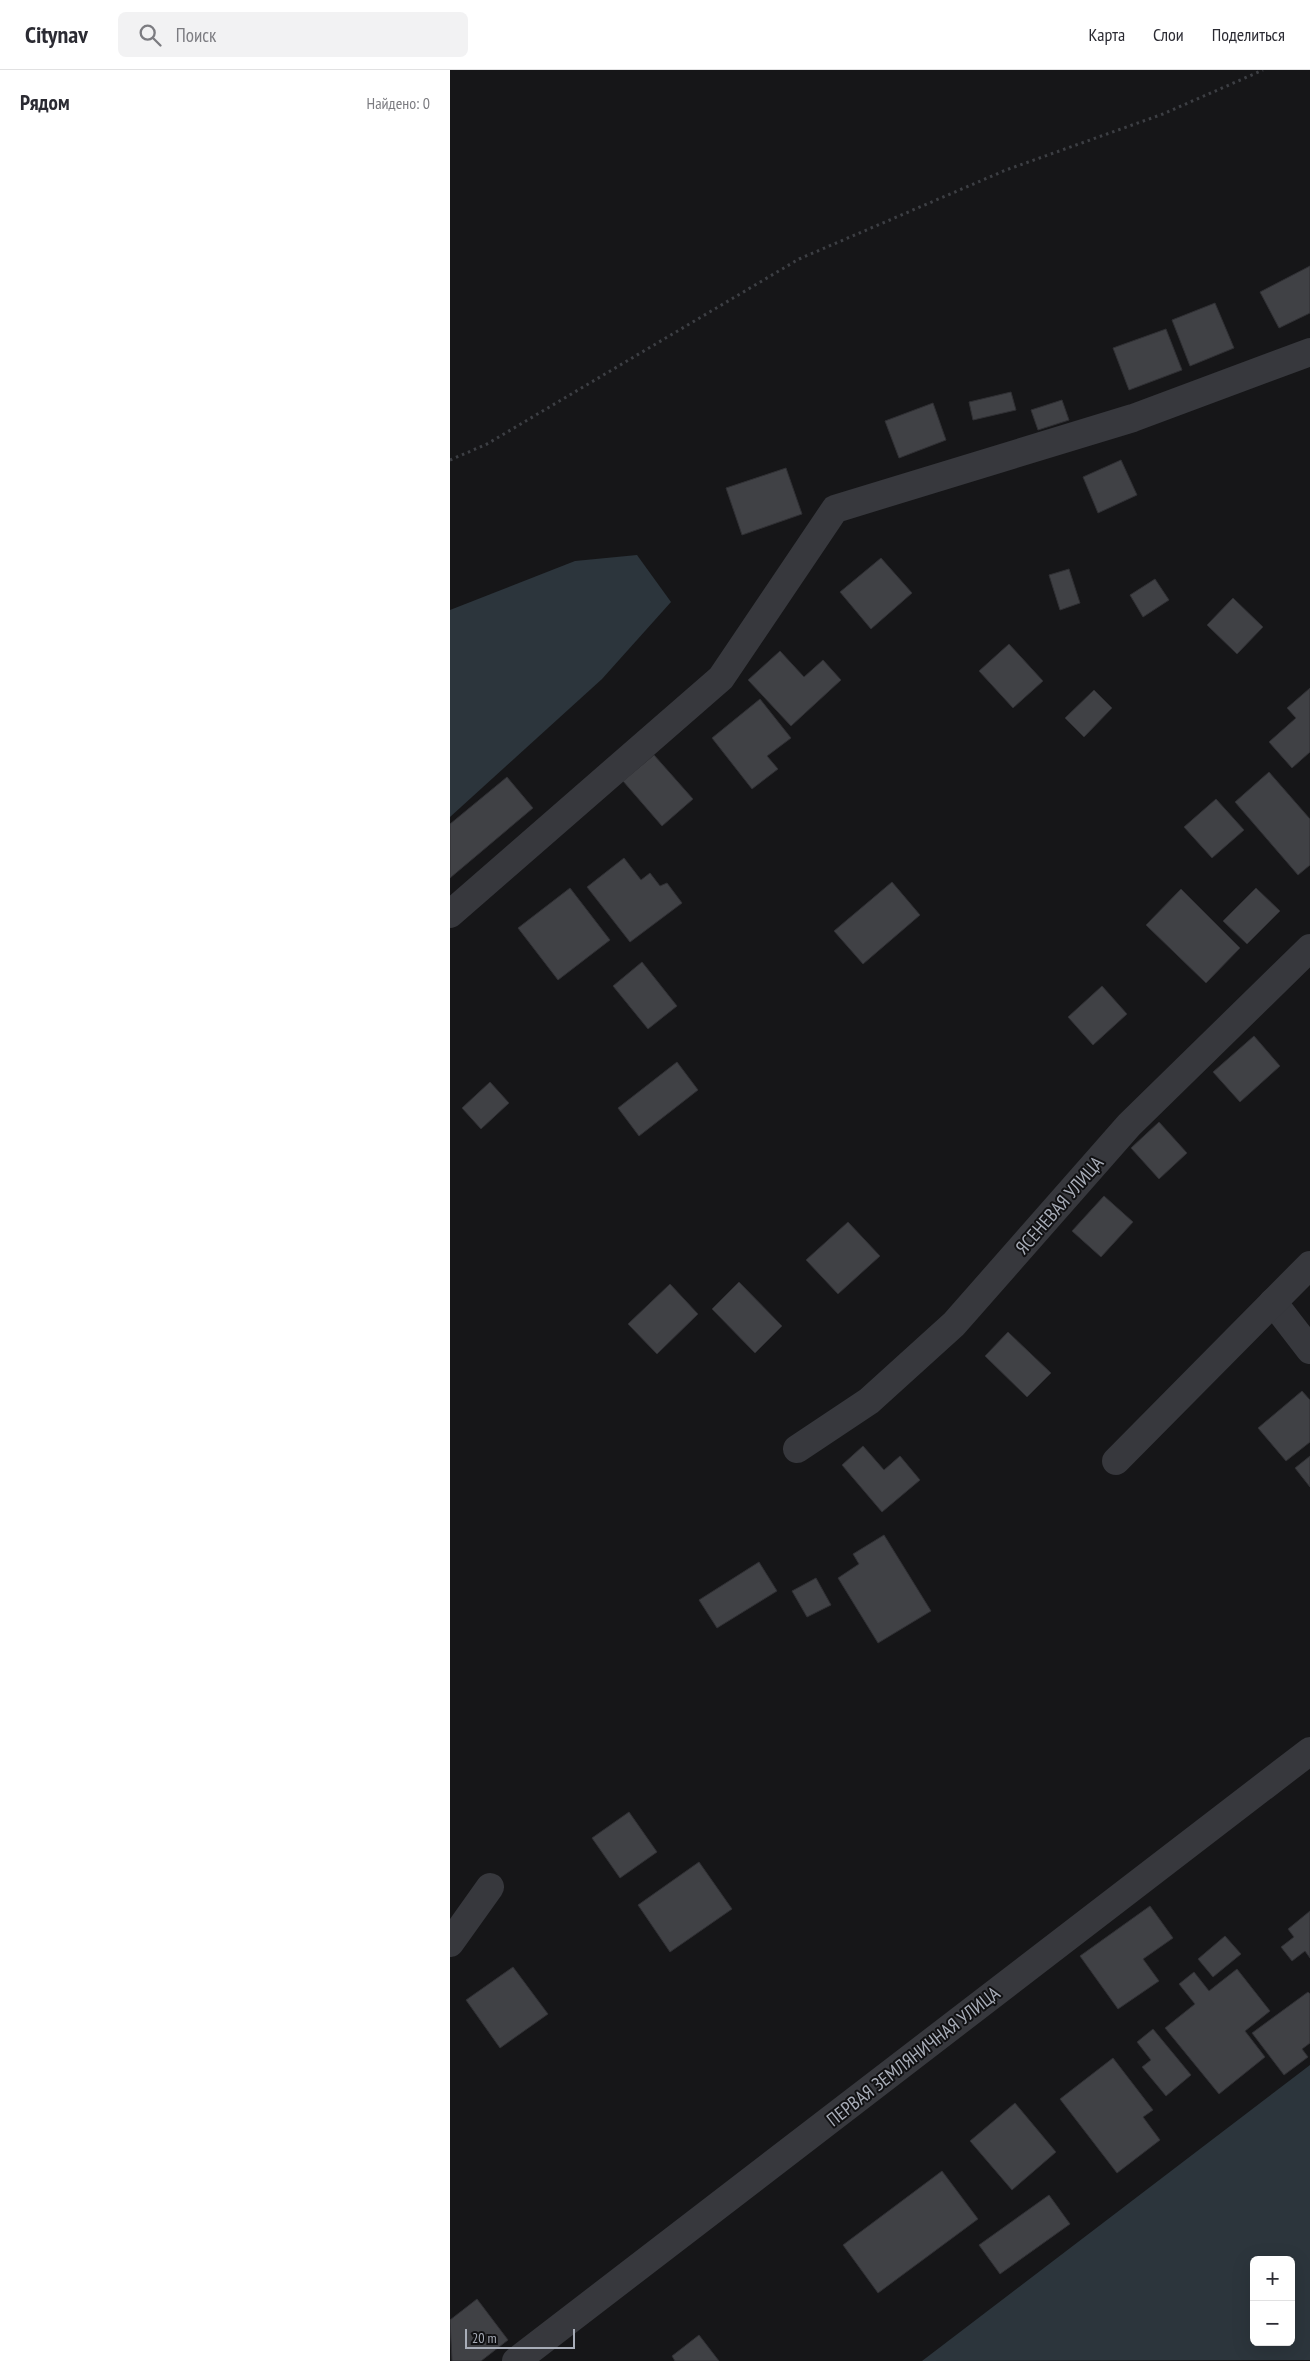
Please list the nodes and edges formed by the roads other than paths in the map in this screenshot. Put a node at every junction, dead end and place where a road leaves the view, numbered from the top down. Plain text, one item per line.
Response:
1 (1310, 352) edge
2 (450, 914) edge
3 (1310, 948) edge
4 (1310, 1265) edge
5 (1273, 1302) junction
6 (1310, 1350) edge
7 (797, 1449) dead end
8 (1116, 1461) dead end
9 (1310, 1751) edge
10 (490, 1887) dead end
11 (450, 1944) edge
12 (516, 2361) edge

1 - 2 street
3 - 7 street, ЯСЕНЕВАЯ УЛИЦА
4 - 5 street
5 - 6 street
5 - 8 street
9 - 12 street, ПЕРВАЯ ЗЕМЛЯНИЧНАЯ УЛИЦА
10 - 11 street

